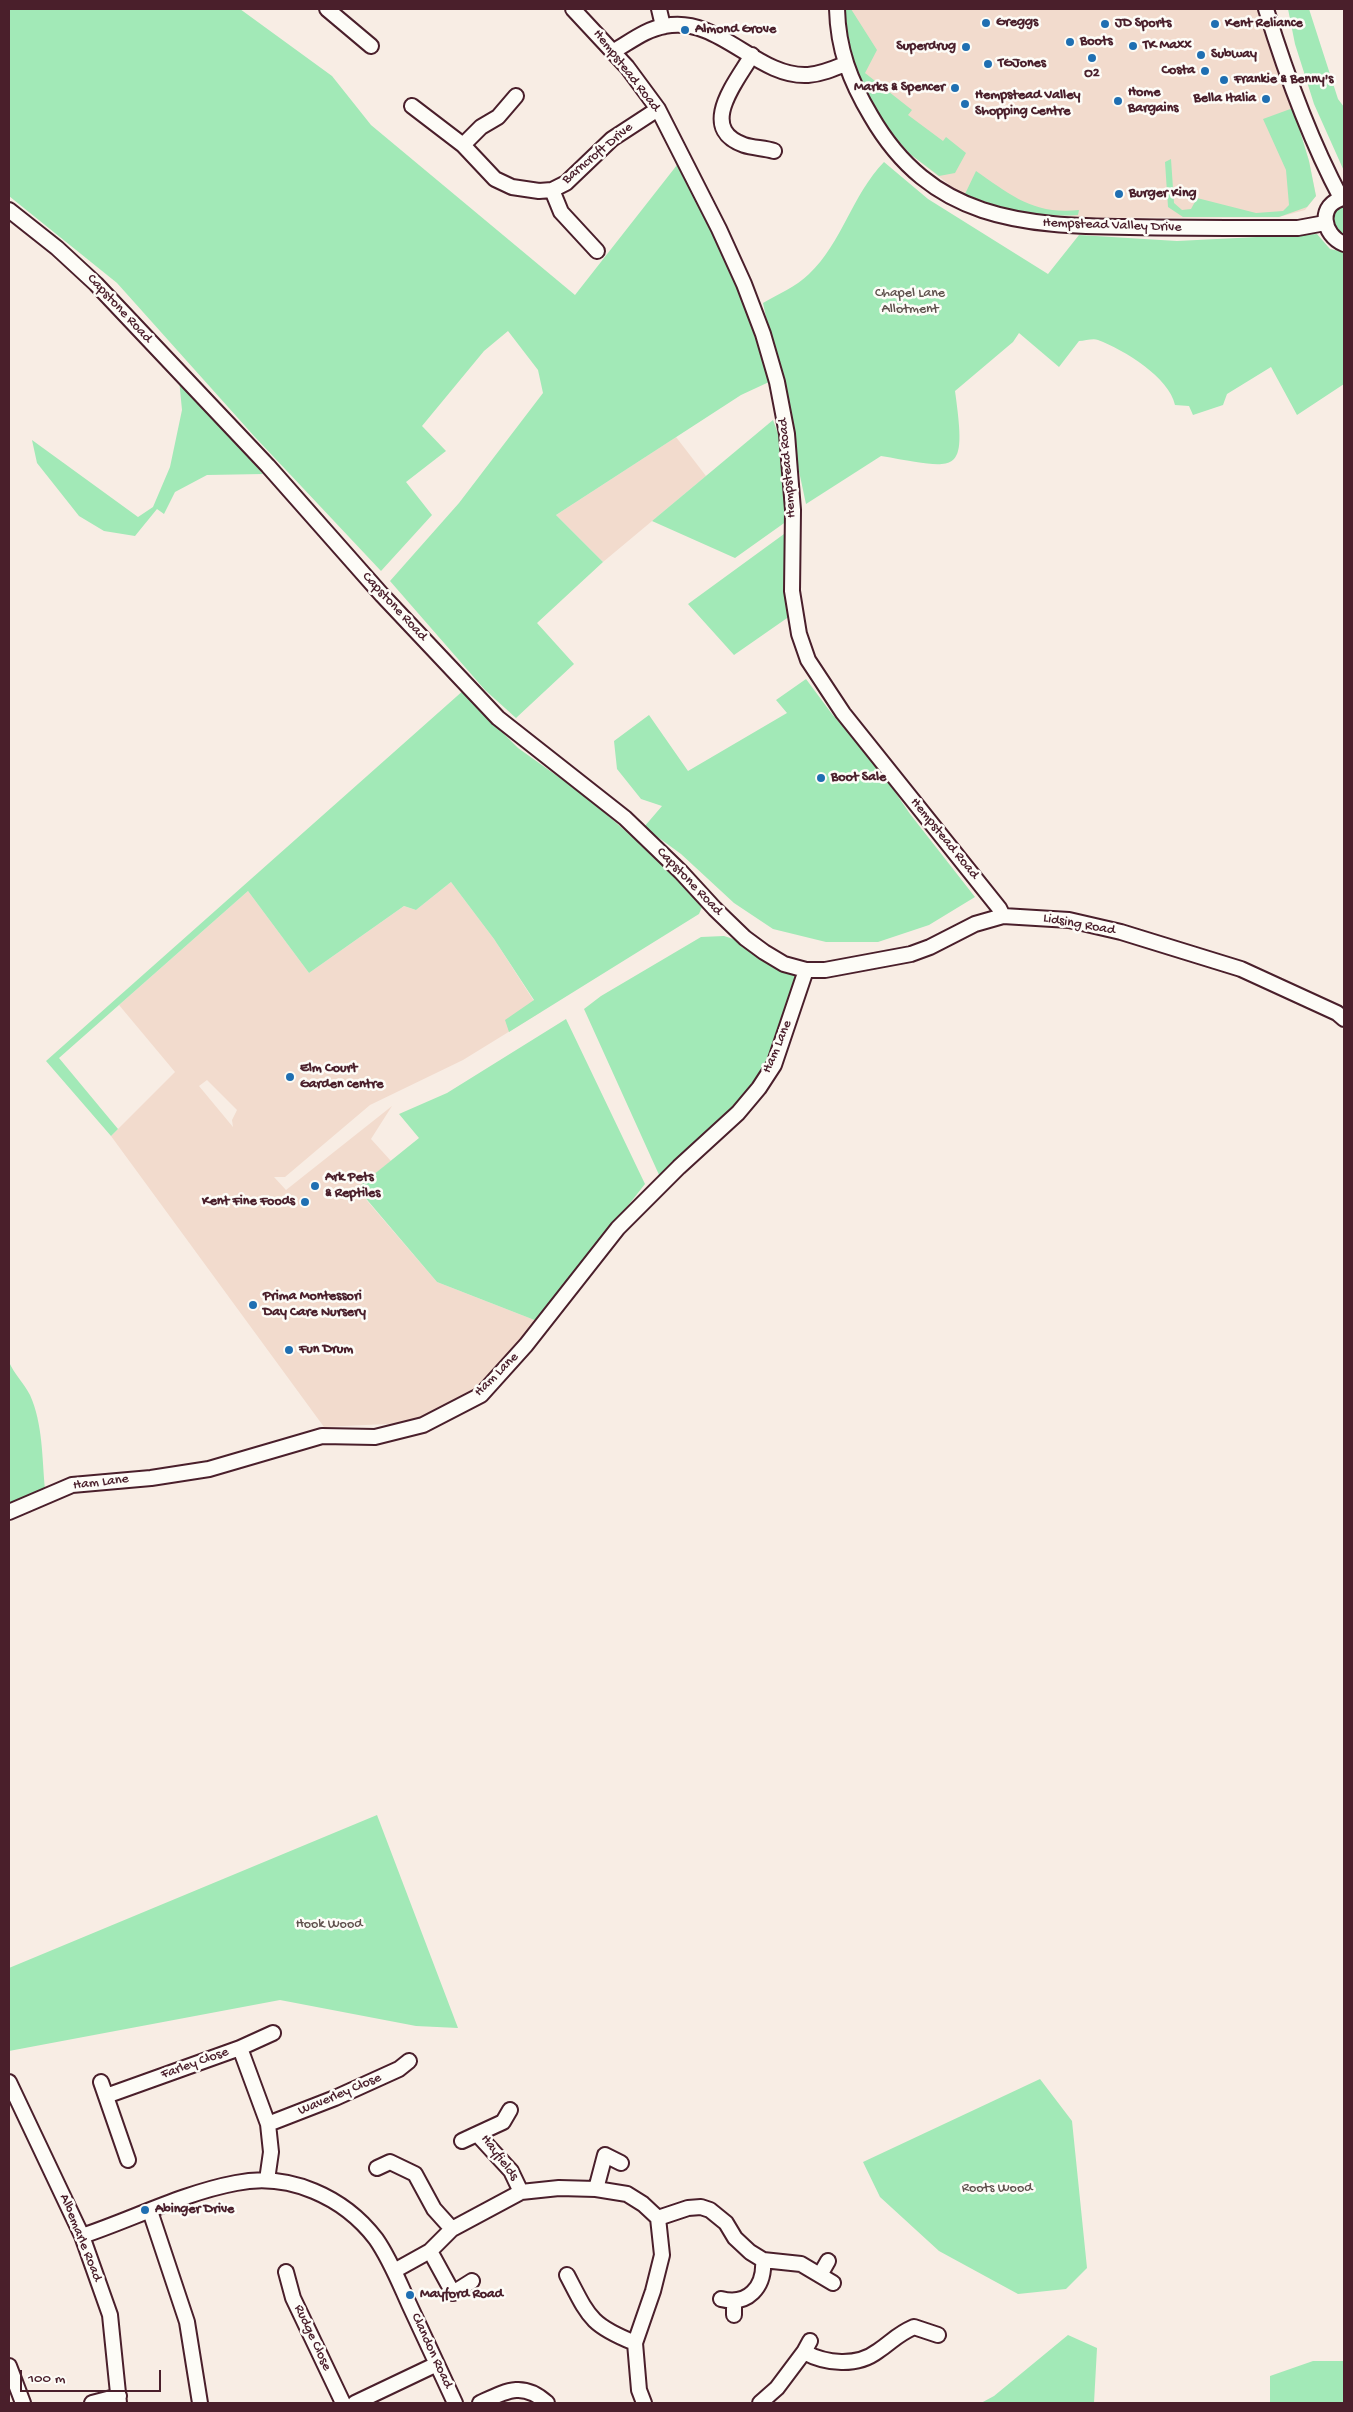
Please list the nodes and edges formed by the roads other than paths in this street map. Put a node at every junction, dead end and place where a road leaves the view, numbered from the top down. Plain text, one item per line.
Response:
1 (328, 9) edge
2 (573, 9) edge
3 (659, 9) edge
4 (838, 9) edge
5 (1266, 9) edge
6 (664, 26) junction
7 (371, 46) dead end
8 (614, 51) junction
9 (752, 55) junction
10 (845, 64) junction
11 (516, 96) dead end
12 (412, 106) dead end
13 (658, 109) junction
14 (463, 145) junction
15 (774, 150) dead end
16 (552, 190) junction
17 (1343, 198) edge
18 (9, 210) edge
19 (1325, 223) junction
20 (1344, 244) edge
21 (597, 251) dead end
22 (1003, 916) junction
23 (806, 970) junction
24 (1344, 1019) edge
25 (9, 1512) edge
26 (273, 2033) dead end
27 (240, 2048) junction
28 (409, 2061) dead end
29 (9, 2082) edge
30 (101, 2082) dead end
31 (106, 2096) junction
32 (510, 2110) dead end
33 (268, 2124) junction
34 (477, 2134) junction
35 (462, 2141) dead end
36 (128, 2160) dead end
37 (620, 2163) dead end
38 (377, 2168) dead end
39 (267, 2180) junction
40 (596, 2189) junction
41 (521, 2192) junction
42 (150, 2212) junction
43 (658, 2218) junction
44 (452, 2229) junction
45 (82, 2236) junction
46 (430, 2251) junction
47 (763, 2260) junction
48 (828, 2261) dead end
49 (394, 2271) junction
50 (286, 2272) dead end
51 (567, 2275) dead end
52 (820, 2275) junction
53 (472, 2281) dead end
54 (833, 2283) dead end
55 (730, 2306) dead end
56 (931, 2329) dead end
57 (635, 2343) junction
58 (437, 2364) junction
59 (9, 2366) edge
60 (119, 2400) edge
61 (23, 2403) edge
62 (92, 2403) edge
63 (200, 2403) edge
64 (343, 2403) edge
65 (355, 2403) edge
66 (455, 2403) edge
67 (480, 2403) edge
68 (547, 2403) edge
69 (644, 2403) edge
70 (760, 2403) edge

1 - 7 street
2 - 8 street, Hempstead Road
3 - 6 street
4 - 10 street, Hempstead Valley Drive
5 - 17 street
6 - 8 street
6 - 9 street
8 - 13 street, Hempstead Road
9 - 10 street
9 - 15 street
10 - 19 street, Hempstead Valley Drive
11 - 14 street
12 - 14 street, Barncroft Drive
13 - 16 street, Barncroft Drive
13 - 22 street, Hempstead Road
14 - 16 street, Barncroft Drive
16 - 21 street
17 - 19 street
18 - 23 street, Capstone Road
19 - 20 street
22 - 23 street, Lidsing Road
22 - 24 street, Lidsing Road
23 - 25 street, Ham Lane
26 - 27 street
27 - 31 street, Farley Close
27 - 33 street, Farley Close
28 - 33 street, Waverley Close
29 - 45 street, Albemarle Road
30 - 31 street
31 - 36 street
32 - 34 street, Hayfields
33 - 39 street, Farley Close
34 - 35 street
34 - 41 street, Hayfields
37 - 40 street
38 - 44 street
39 - 42 street, Clandon Road
39 - 49 street, Clandon Road
40 - 41 street
40 - 43 street
41 - 44 street
42 - 45 street, Clandon Road
42 - 63 street
43 - 47 street
43 - 57 street
44 - 46 street
45 - 60 street, Albemarle Road
46 - 49 street
46 - 53 street
47 - 52 street
47 - 55 street
48 - 52 street
49 - 58 street, Clandon Road
50 - 64 street, Rudge Close
51 - 57 street
52 - 54 street
56 - 70 street
57 - 69 street
58 - 65 street
58 - 66 street, Clandon Road
59 - 61 street
60 - 62 street
67 - 68 street

